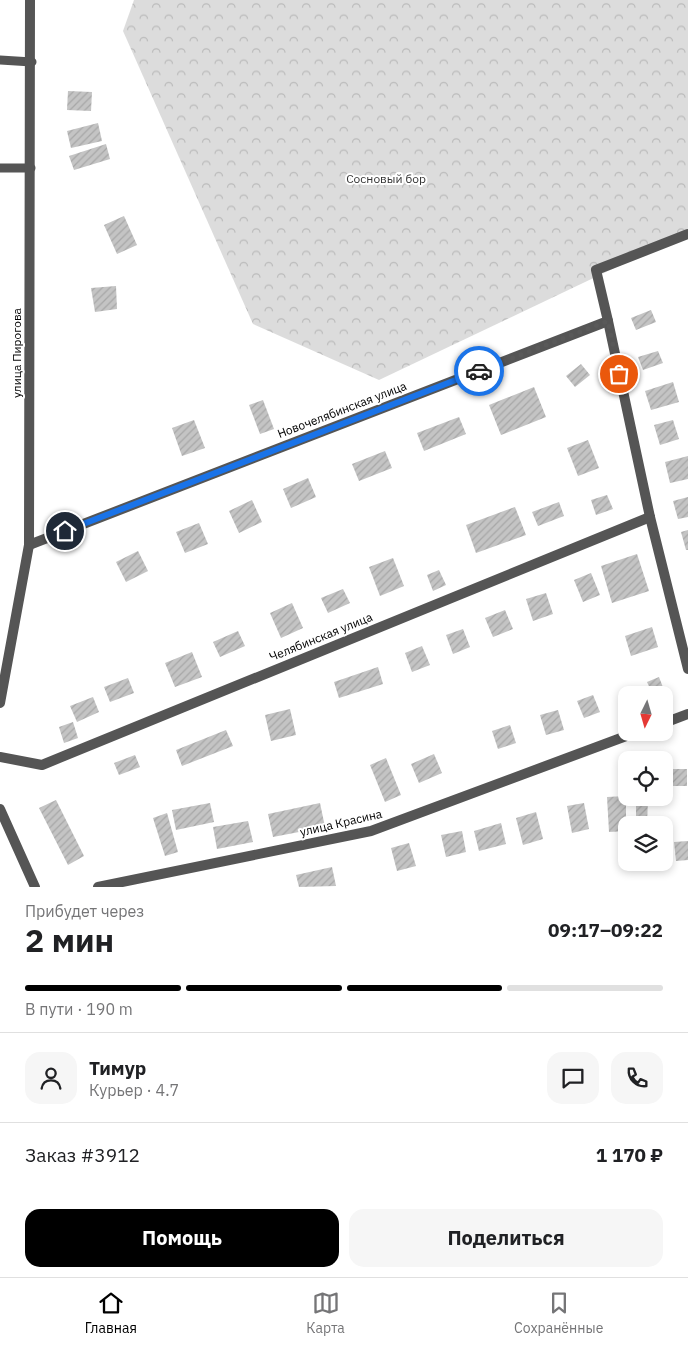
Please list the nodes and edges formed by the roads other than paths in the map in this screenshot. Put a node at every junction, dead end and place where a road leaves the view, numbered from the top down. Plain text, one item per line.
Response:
1 (30, 0) edge
2 (0, 60) edge
3 (32, 62) junction
4 (0, 168) edge
5 (31, 168) junction
6 (688, 234) edge
7 (608, 321) junction
8 (650, 517) junction
9 (29, 545) junction
10 (688, 669) edge
11 (0, 703) edge
12 (688, 714) edge
13 (673, 720) edge
14 (618, 739) edge
15 (0, 757) edge
16 (0, 810) edge
17 (35, 887) edge
18 (98, 887) edge

1 - 3 street, улица Пирогова
2 - 3 lane
3 - 5 street, улица Пирогова
4 - 5 lane
5 - 9 street, улица Пирогова
6 - 7 street
7 - 8 street
7 - 9 street, Новочелябинская улица
8 - 10 street
8 - 15 street, Челябинская улица
9 - 11 street, улица Пирогова
12 - 13 street
14 - 18 street, улица Красина
16 - 17 street

